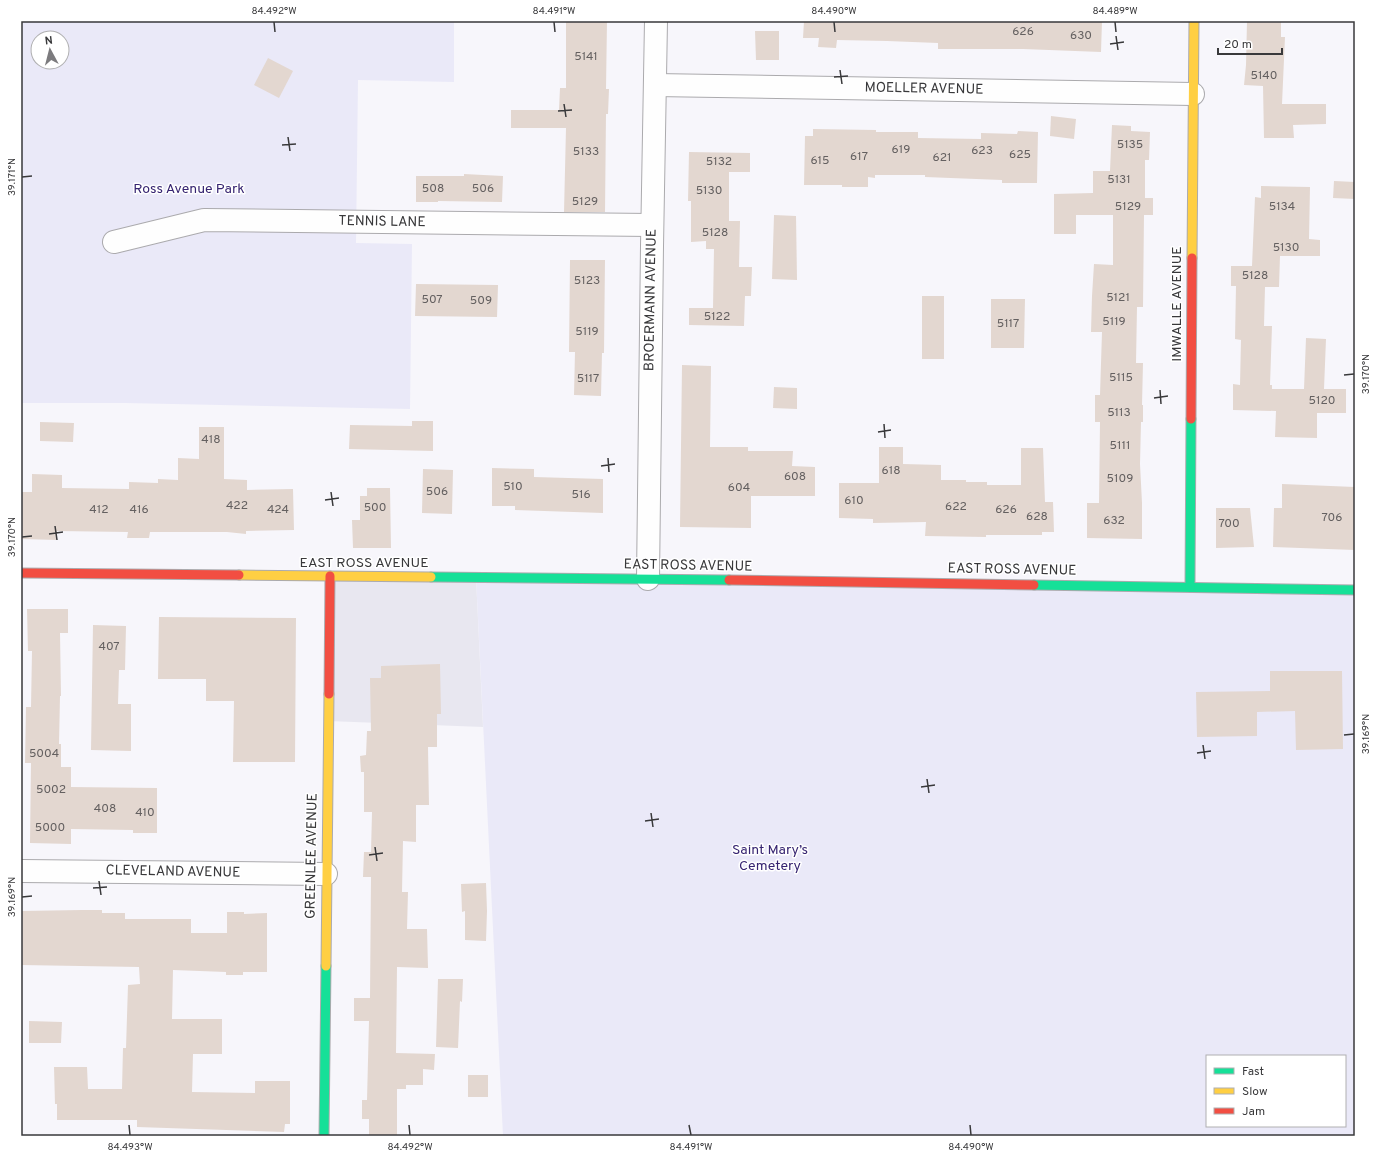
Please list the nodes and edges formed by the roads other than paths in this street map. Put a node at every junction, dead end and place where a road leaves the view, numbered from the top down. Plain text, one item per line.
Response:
1 (656, 21) edge
2 (1194, 21) edge
3 (655, 85) junction
4 (1192, 94) junction
5 (652, 225) junction
6 (114, 242) dead end
7 (21, 573) edge
8 (330, 576) junction
9 (648, 579) junction
10 (1190, 587) junction
11 (1355, 590) edge
12 (21, 871) edge
13 (326, 874) junction
14 (324, 1136) edge

1 - 3 street, BROERMANN AVENUE
2 - 4 street, IMWALLE AVENUE
3 - 4 street, MOELLER AVENUE
3 - 5 street, BROERMANN AVENUE
4 - 10 street, IMWALLE AVENUE
5 - 6 street, TENNIS LANE
5 - 9 street, BROERMANN AVENUE
7 - 8 street, EAST ROSS AVENUE
8 - 9 street, EAST ROSS AVENUE
8 - 13 street, GREENLEE AVENUE
9 - 10 street, EAST ROSS AVENUE
10 - 11 street, EAST ROSS AVENUE
12 - 13 street, CLEVELAND AVENUE
13 - 14 street, GREENLEE AVENUE

